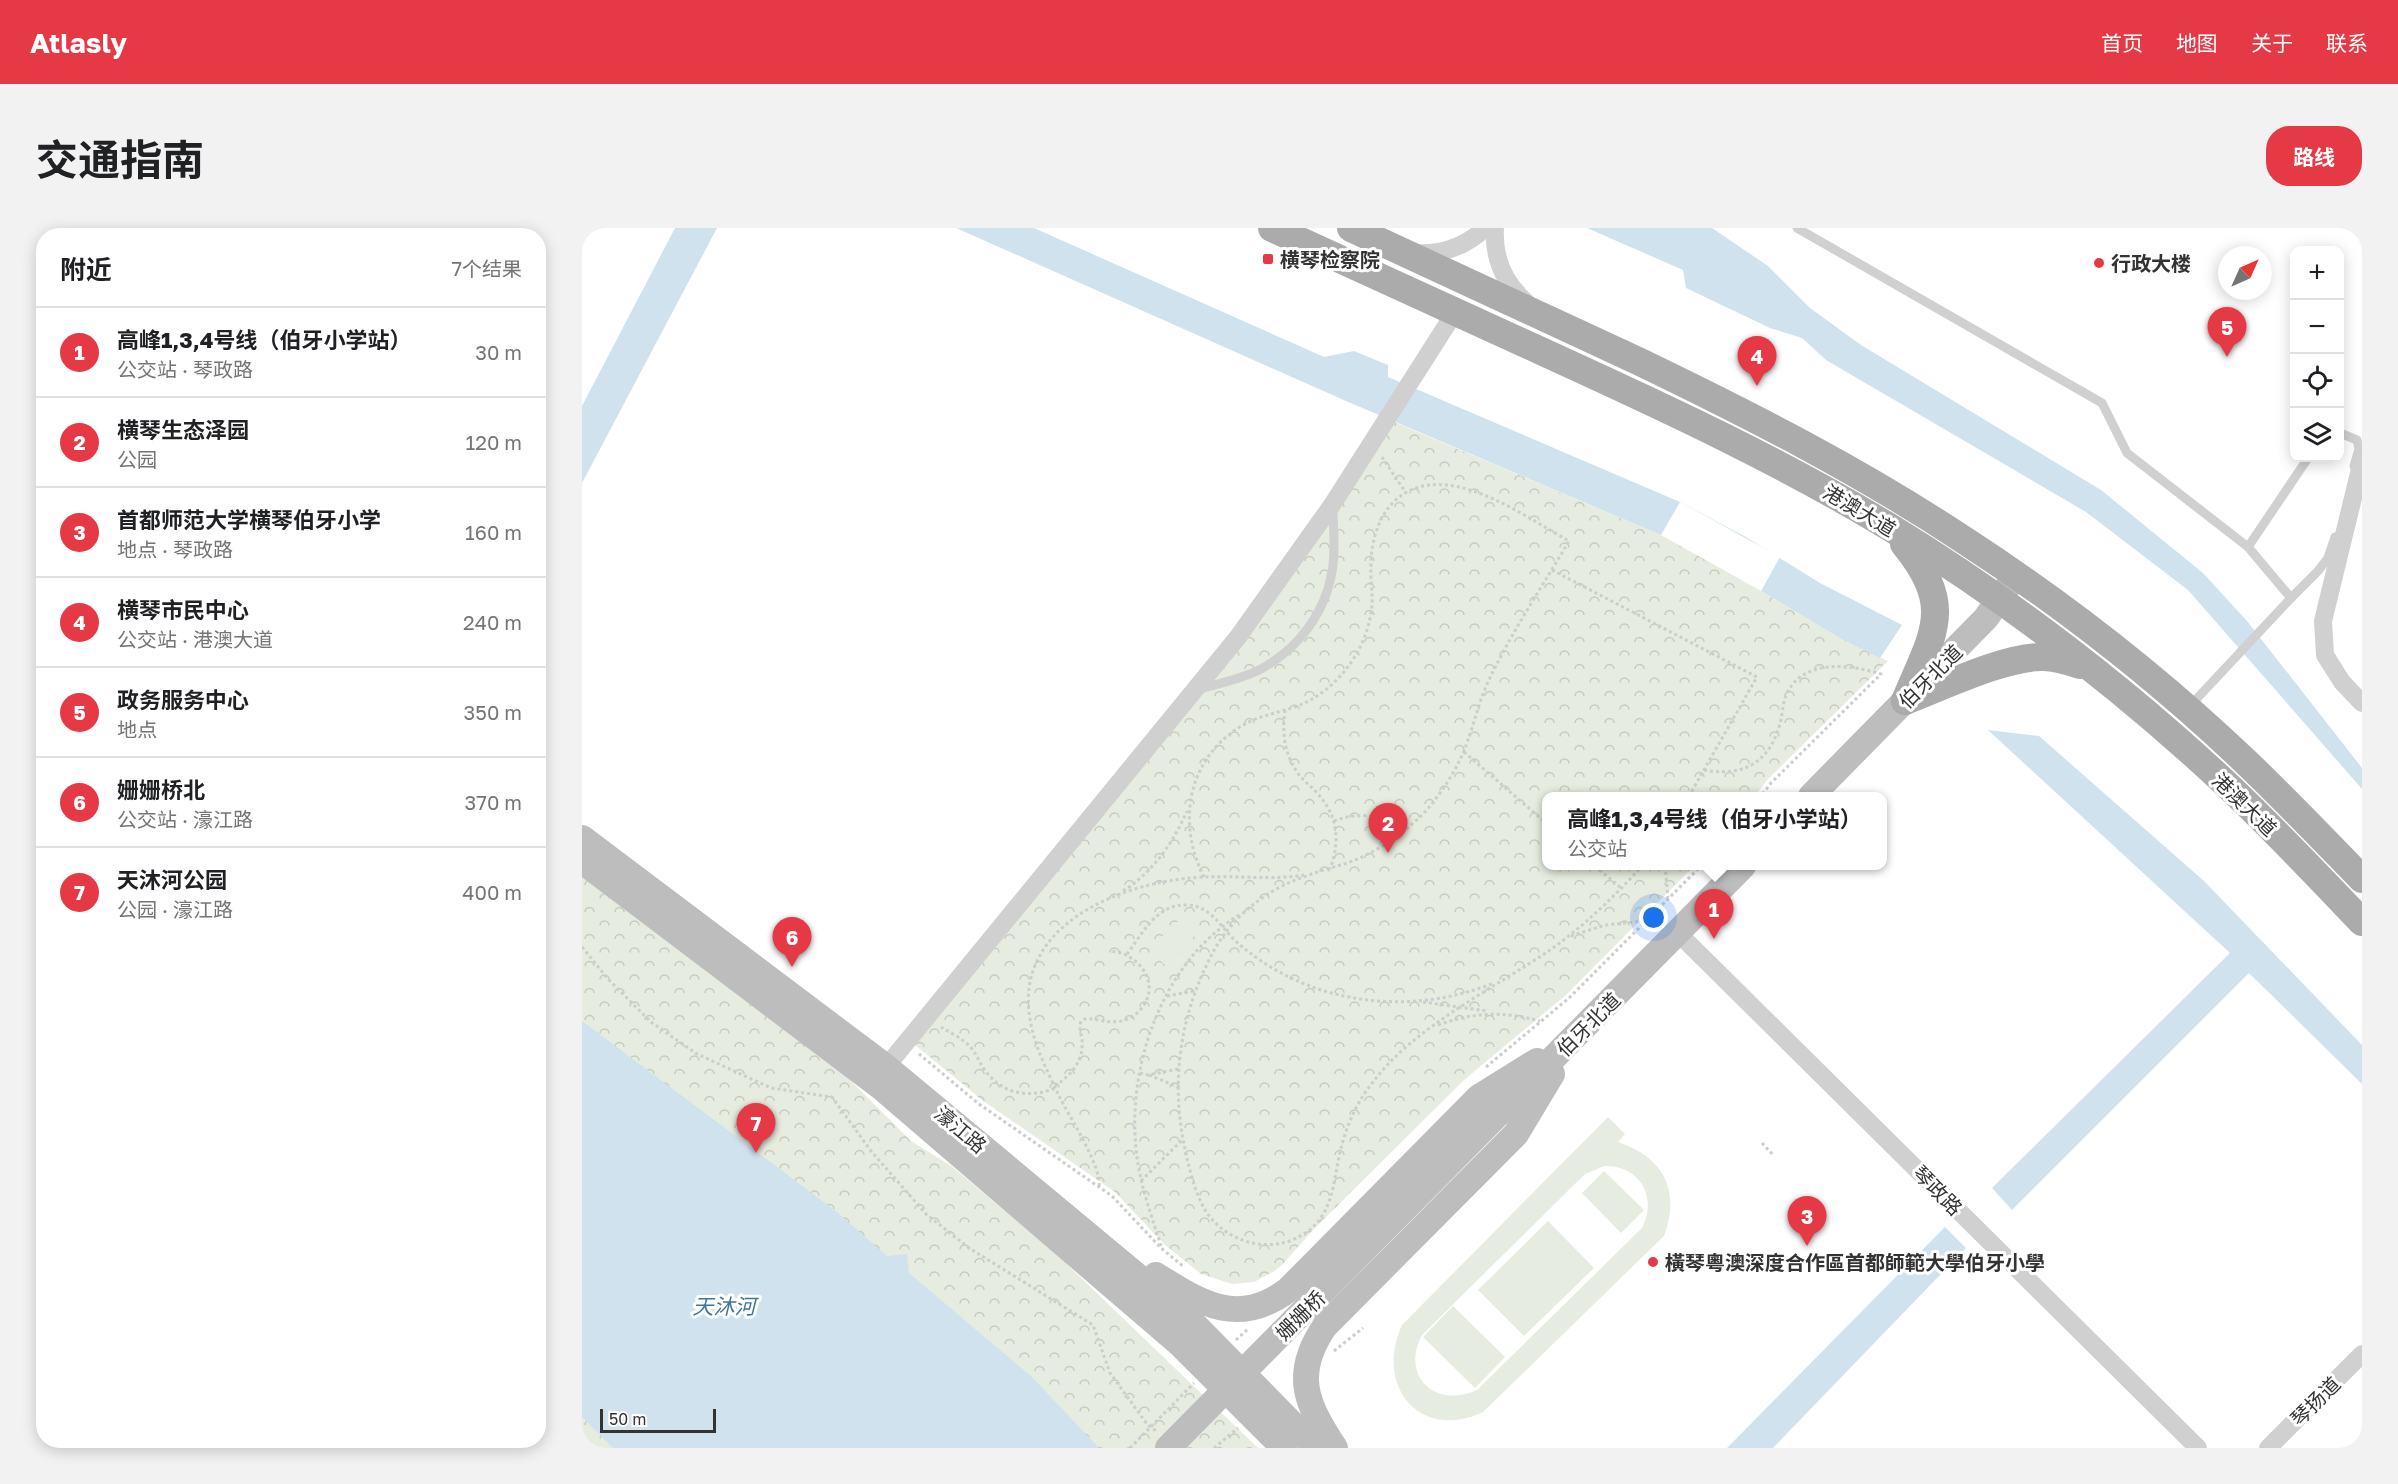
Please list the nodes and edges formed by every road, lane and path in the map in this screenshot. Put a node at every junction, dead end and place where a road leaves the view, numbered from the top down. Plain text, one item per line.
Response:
1 (1272, 228) edge
2 (1351, 228) edge
3 (1485, 228) edge
4 (1495, 228) edge
5 (1797, 228) edge
6 (1401, 250) junction
7 (1455, 312) junction
8 (1537, 313) junction
9 (2344, 435) edge
10 (1377, 436) junction
11 (2362, 461) edge
12 (2305, 462) edge
13 (1406, 493) junction
14 (1332, 505) junction
15 (1893, 530) junction
16 (2248, 547) junction
17 (1552, 570) junction
18 (2016, 575) junction
19 (2291, 598) junction
20 (1999, 600) junction
21 (2103, 678) junction
22 (1195, 690) junction
23 (1905, 701) junction
24 (2362, 703) edge
25 (2187, 709) junction
26 (1285, 710) junction
27 (1464, 752) junction
28 (1704, 770) junction
29 (1691, 792) edge
30 (1764, 792) edge
31 (1815, 792) edge
32 (1188, 810) junction
33 (1542, 820) edge
34 (1334, 821) junction
35 (1403, 831) junction
36 (582, 838) edge
37 (582, 861) edge
38 (1329, 869) junction
39 (1600, 870) edge
40 (1638, 870) edge
41 (1665, 870) edge
42 (1697, 870) edge
43 (1739, 870) edge
44 (1312, 874) junction
45 (1204, 877) junction
46 (2362, 879) edge
47 (1622, 888) junction
48 (1117, 894) junction
49 (1668, 898) junction
50 (1244, 912) junction
51 (1645, 921) junction
52 (2362, 922) edge
53 (1222, 927) junction
54 (1225, 931) junction
55 (1677, 932) junction
56 (1567, 937) junction
57 (582, 947) edge
58 (1110, 951) dead end
59 (1127, 954) junction
60 (1499, 981) junction
61 (1194, 991) junction
62 (1167, 996) junction
63 (1418, 1002) junction
64 (1461, 1008) junction
65 (1502, 1013) junction
66 (926, 1018) junction
67 (1541, 1021) junction
68 (1434, 1027) junction
69 (1573, 1038) junction
70 (906, 1043) junction
71 (886, 1067) junction
72 (1484, 1069) dead end
73 (1178, 1070) junction
74 (1140, 1073) junction
75 (1148, 1075) junction
76 (1055, 1087) junction
77 (1178, 1087) junction
78 (1182, 1140) junction
79 (1762, 1143) dead end
80 (1774, 1156) dead end
81 (1141, 1181) junction
82 (1432, 1181) joint
83 (1099, 1186) junction
84 (1068, 1219) junction
85 (1320, 1220) junction
86 (1325, 1225) dead end
87 (1161, 1248) junction
88 (1189, 1271) dead end
89 (2362, 1354) edge
90 (1165, 1442) edge
91 (1284, 1448) edge
92 (1316, 1448) edge
93 (1335, 1448) edge
94 (2198, 1448) edge
95 (2268, 1448) edge

1 - 7 main road, 港澳大道
2 - 6 main road, 港澳大道
3 - 6 street
4 - 8 street
5 - 16 lane
6 - 8 main road, 港澳大道
7 - 10 street
7 - 15 main road, 港澳大道
8 - 18 main road, 港澳大道
9 - 19 lane
10 - 13 path
10 - 14 street
11 - 24 street
12 - 16 lane
13 - 17 path
13 - 26 path
14 - 22 street
14 - 22 lane
15 - 20 main road, 港澳大道
15 - 23 main road
16 - 19 lane
17 - 27 path
17 - 28 path
18 - 20 main road, 伯牙北道
18 - 25 main road, 港澳大道
19 - 25 lane
20 - 21 main road, 港澳大道
20 - 23 main road, 伯牙北道
21 - 23 main road
21 - 52 main road, 港澳大道
22 - 66 street
23 - 31 main road, 伯牙北道
25 - 46 main road, 港澳大道
26 - 32 path
26 - 34 path
27 - 33 path
27 - 35 path
28 - 29 path
28 - 30 path
32 - 45 path
32 - 48 path
34 - 35 path
34 - 38 path
35 - 38 path
36 - 71 main road, 濠江路
37 - 91 main road, 濠江路
38 - 44 path
39 - 47 path
40 - 47 path
41 - 49 path
42 - 49 path
43 - 55 main road, 伯牙北道
44 - 45 path
44 - 50 path
45 - 48 path
47 - 56 path
48 - 76 path
49 - 51 path
50 - 53 path
50 - 54 path
51 - 56 path
51 - 67 path
53 - 54 path
53 - 59 path
53 - 62 path
54 - 61 path
54 - 63 path
55 - 69 main road, 伯牙北道
55 - 94 street, 琴政路
56 - 60 path
57 - 90 path
58 - 59 path
59 - 76 path
60 - 63 path
60 - 64 path
61 - 62 path
61 - 73 path
62 - 74 path
63 - 64 path
64 - 65 path
64 - 68 path
65 - 67 path
65 - 68 path
66 - 70 street
66 - 76 path
67 - 72 path
68 - 85 path
69 - 82 main road, 伯牙北道
69 - 84 main road
69 - 93 main road
70 - 71 street
70 - 83 path
71 - 84 main road, 濠江路
73 - 75 path
73 - 77 path
74 - 75 path
74 - 81 path
75 - 77 path
76 - 83 path
77 - 78 path
78 - 81 path
78 - 85 path
79 - 80 path
81 - 87 path
82 - 90 main road, 姗姗桥
83 - 87 path
84 - 92 main road, 濠江路
85 - 86 path
87 - 88 path
89 - 95 street, 琴扬道

